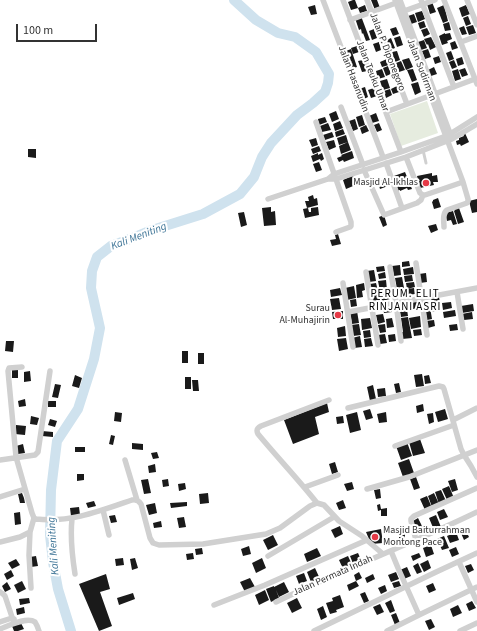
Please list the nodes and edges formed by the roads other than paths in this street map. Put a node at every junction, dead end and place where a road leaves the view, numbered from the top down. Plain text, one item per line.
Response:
1 (323, 0) edge
2 (343, 0) edge
3 (368, 0) edge
4 (435, 0) edge
5 (444, 0) edge
6 (468, 0) edge
7 (397, 1) edge
8 (422, 2) edge
9 (404, 11) junction
10 (372, 12) junction
11 (350, 20) junction
12 (477, 25) edge
13 (477, 36) edge
14 (460, 42) junction
15 (476, 82) edge
16 (454, 87) junction
17 (433, 95) junction
18 (407, 104) junction
19 (341, 107) dead end
20 (386, 112) junction
21 (477, 117) edge
22 (316, 122) dead end
23 (477, 124) edge
24 (449, 137) junction
25 (423, 150) junction
26 (401, 152) junction
27 (406, 157) junction
28 (384, 160) junction
29 (426, 163) dead end
30 (364, 167) junction
31 (335, 176) junction
32 (463, 182) junction
33 (422, 195) junction
34 (268, 199) dead end
35 (402, 208) junction
36 (444, 227) dead end
37 (336, 232) dead end
38 (416, 263) dead end
39 (390, 267) dead end
40 (366, 272) dead end
41 (343, 283) dead end
42 (477, 288) edge
43 (457, 292) junction
44 (421, 298) junction
45 (396, 303) junction
46 (373, 308) junction
47 (348, 312) junction
48 (462, 329) dead end
49 (427, 335) dead end
50 (401, 341) dead end
51 (378, 345) dead end
52 (353, 347) dead end
53 (22, 367) dead end
54 (50, 371) dead end
55 (329, 400) dead end
56 (348, 408) dead end
57 (477, 408) edge
58 (454, 423) junction
59 (395, 446) dead end
60 (477, 450) edge
61 (464, 455) junction
62 (16, 458) junction
63 (0, 460) edge
64 (125, 460) dead end
65 (338, 475) dead end
66 (477, 477) edge
67 (305, 487) junction
68 (477, 488) edge
69 (367, 489) dead end
70 (25, 490) junction
71 (0, 497) edge
72 (137, 500) junction
73 (317, 503) junction
74 (103, 510) junction
75 (477, 512) edge
76 (334, 517) junction
77 (36, 519) junction
78 (71, 519) junction
79 (30, 532) junction
80 (109, 535) dead end
81 (367, 540) junction
82 (416, 540) junction
83 (0, 542) edge
84 (391, 551) junction
85 (383, 554) junction
86 (477, 554) edge
87 (268, 556) dead end
88 (459, 562) junction
89 (75, 574) dead end
90 (406, 587) junction
91 (31, 588) dead end
92 (474, 588) edge
93 (0, 592) edge
94 (276, 602) dead end
95 (477, 602) edge
96 (214, 605) dead end
97 (419, 615) junction
98 (15, 621) junction
99 (0, 622) edge
100 (477, 623) edge
101 (0, 629) edge
102 (39, 631) edge
103 (314, 631) edge
104 (387, 631) edge
105 (460, 631) edge

1 - 28 street, Jalan Hasanudin
2 - 11 street, Jalan Teuku Umar
3 - 10 street, Jalan P. Diponegoro
4 - 8 street
5 - 14 street
6 - 12 street
7 - 9 street
7 - 10 street
7 - 17 street, Jalan Sudirman
8 - 9 street
8 - 16 street
9 - 17 street
10 - 11 street
10 - 18 street, Jalan P. Diponegoro
11 - 20 street, Jalan Teuku Umar
13 - 14 street
14 - 15 street
15 - 16 street
16 - 17 street
17 - 18 street
17 - 24 street, Jalan Sudirman
18 - 20 street
19 - 30 street
20 - 26 street, Jalan Teuku Umar
21 - 24 street
22 - 31 street
23 - 24 street
24 - 25 street
24 - 26 street
24 - 32 street, Jalan Sudirman
25 - 27 street
25 - 29 lane
26 - 28 street
27 - 28 street
27 - 33 street
28 - 30 street
28 - 35 street, Jalan Hasanudin
30 - 31 street
30 - 35 street
31 - 34 street
31 - 37 street
32 - 33 street
32 - 36 street, Jalan Sudirman
33 - 35 street
38 - 44 street
39 - 45 street
40 - 46 street
41 - 47 street
42 - 43 street
43 - 44 street
43 - 48 street
44 - 45 street
44 - 49 street
45 - 46 street
45 - 50 street
46 - 47 street
46 - 51 street
47 - 52 street
53 - 62 street
54 - 62 street
55 - 67 street
56 - 58 street
57 - 58 street
58 - 59 street
58 - 61 street
60 - 61 street
61 - 66 street
61 - 69 street
62 - 63 street
62 - 70 street
64 - 72 street
65 - 67 street
67 - 73 street
68 - 82 street
70 - 71 street
70 - 77 street
72 - 73 street
72 - 74 street
73 - 76 street
74 - 78 street
74 - 80 street
75 - 82 street, Jalan Permata Indah
76 - 81 street
76 - 87 street
77 - 78 street
77 - 79 street
78 - 89 street
79 - 83 street
79 - 91 street
81 - 85 street
81 - 96 street
82 - 84 street, Jalan Permata Indah
84 - 85 street, Jalan Permata Indah
84 - 90 street
85 - 94 street, Jalan Permata Indah
86 - 88 street
88 - 90 street
88 - 92 street
90 - 97 street
90 - 103 street
92 - 95 street
92 - 97 street
93 - 98 street
97 - 104 street
98 - 99 street
98 - 101 street
98 - 102 street
100 - 105 street

